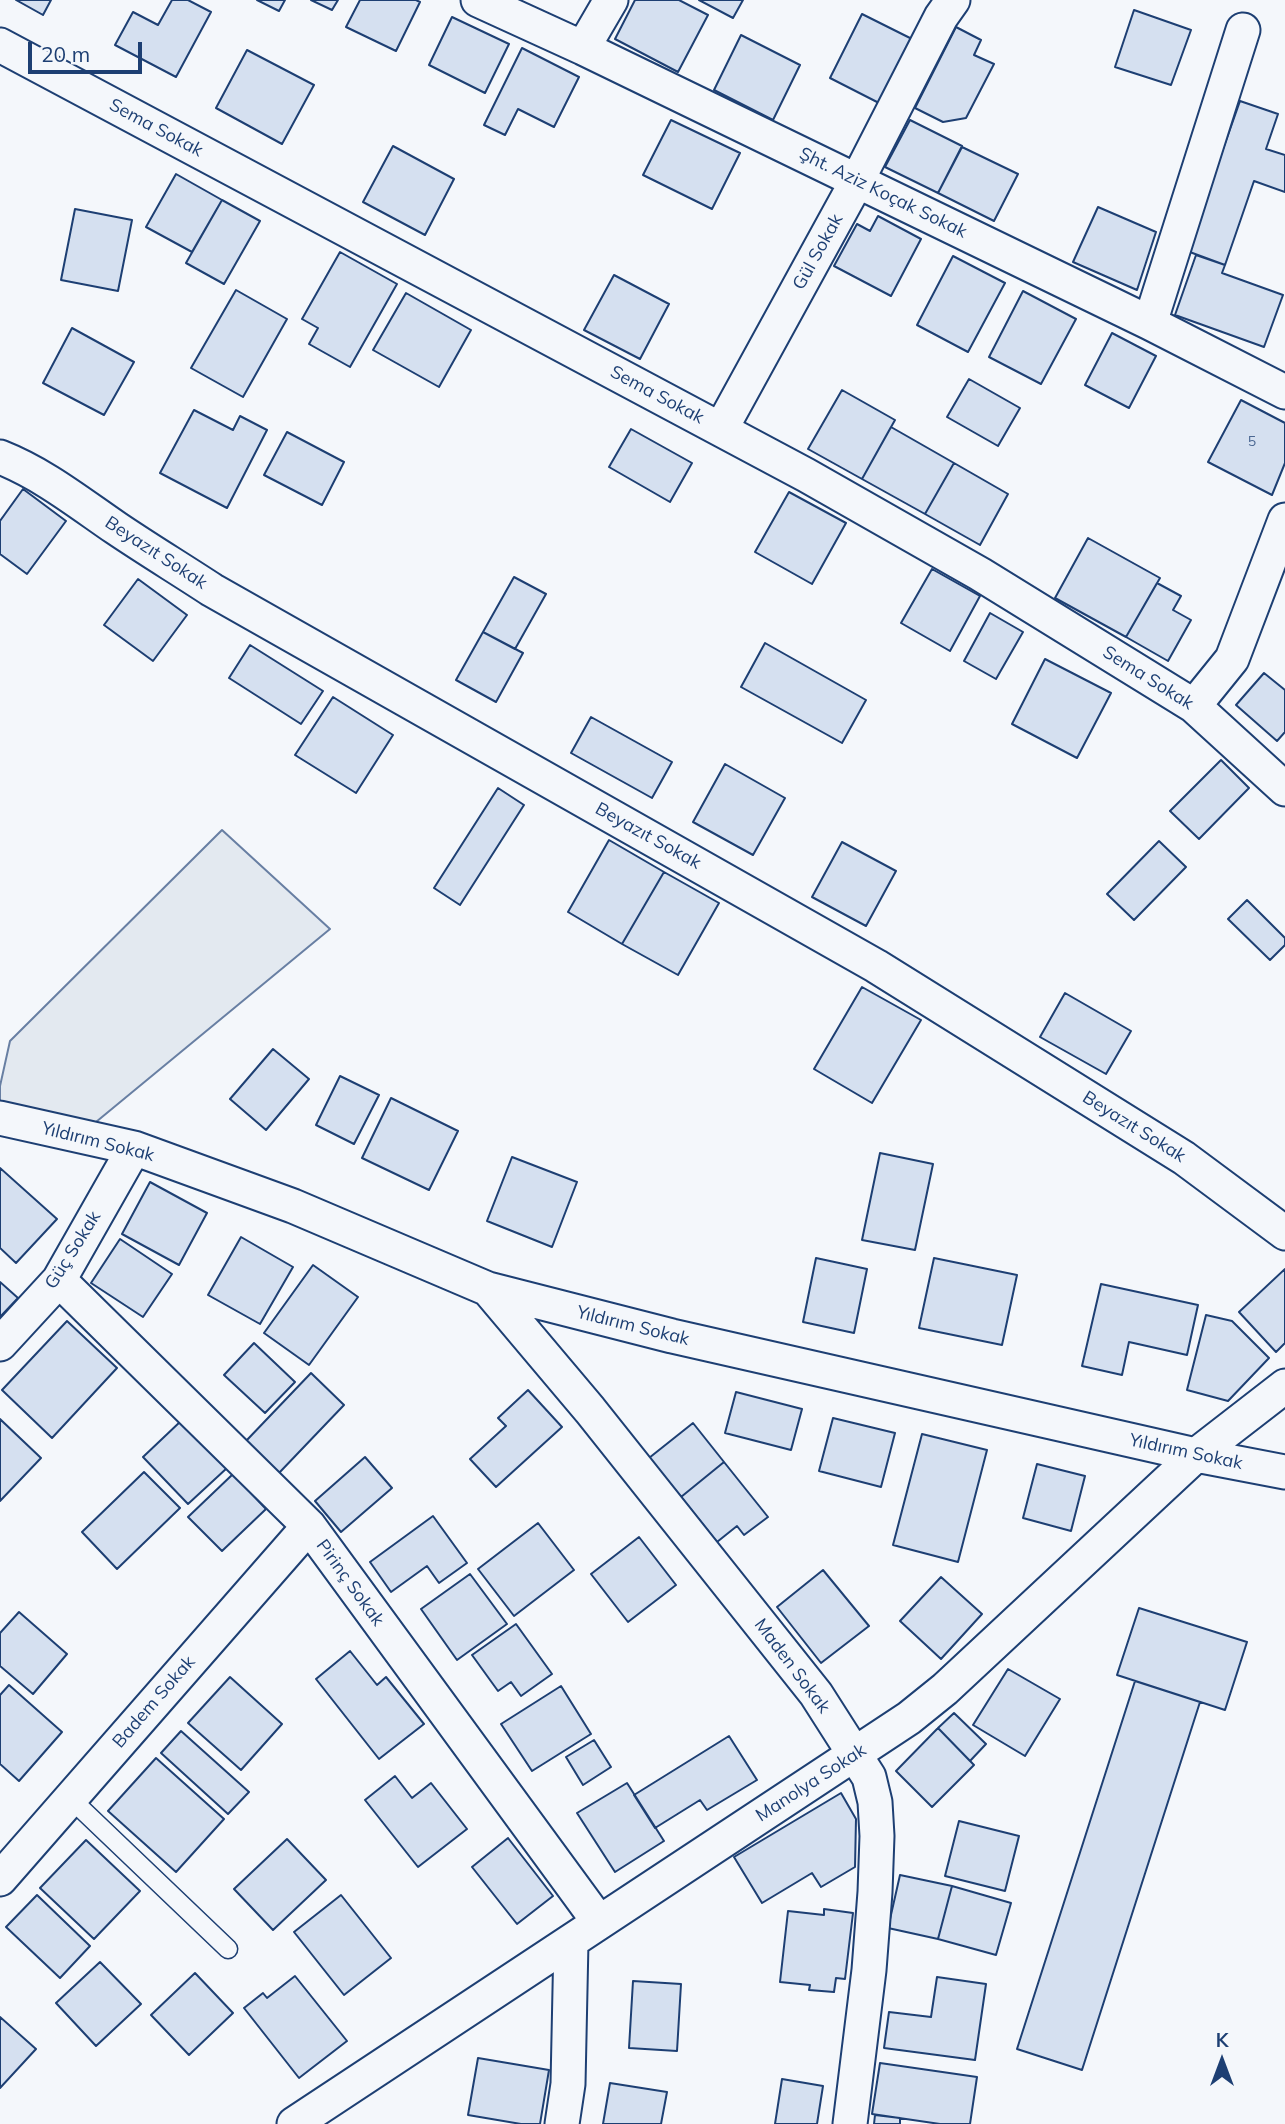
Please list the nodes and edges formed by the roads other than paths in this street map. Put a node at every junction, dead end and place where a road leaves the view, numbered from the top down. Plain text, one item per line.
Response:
1 (478, 0) edge
2 (611, 0) edge
3 (953, 0) edge
4 (1243, 30) dead end
5 (0, 45) edge
6 (583, 48) junction
7 (857, 181) junction
8 (1150, 323) junction
9 (1285, 392) edge
10 (721, 429) junction
11 (0, 457) edge
12 (1285, 520) edge
13 (1194, 706) junction
14 (1285, 789) edge
15 (0, 1118) edge
16 (134, 1148) junction
17 (1285, 1233) edge
18 (59, 1280) junction
19 (488, 1289) junction
20 (0, 1344) edge
21 (1285, 1385) edge
22 (1196, 1455) junction
23 (1285, 1472) edge
24 (309, 1526) junction
25 (856, 1754) junction
26 (70, 1798) junction
27 (0, 1879) edge
28 (599, 1922) junction
29 (571, 1942) junction
30 (228, 1949) dead end
31 (294, 2124) edge
32 (562, 2124) edge
33 (850, 2124) edge

1 - 6 street, Şht. Aziz Koçak Sokak
2 - 6 street
3 - 7 street, Gül Sokak
4 - 8 street
5 - 10 street, Sema Sokak
6 - 7 street, Şht. Aziz Koçak Sokak
7 - 8 street, Şht. Aziz Koçak Sokak
7 - 10 street, Gül Sokak
8 - 9 street, Şht. Aziz Koçak Sokak
10 - 13 street, Sema Sokak
11 - 17 street, Beyazıt Sokak
12 - 13 street
13 - 14 street, Sema Sokak
15 - 16 street, Yıldırım Sokak
16 - 18 street, Güç Sokak
16 - 19 street, Yıldırım Sokak
18 - 20 street, Güç Sokak
18 - 24 street, Pirinç Sokak
19 - 22 street, Yıldırım Sokak
19 - 25 street, Maden Sokak
21 - 22 street, Manolya Sokak
22 - 23 street, Yıldırım Sokak
22 - 25 street, Manolya Sokak
24 - 26 street, Badem Sokak
24 - 28 street, Pirinç Sokak
25 - 28 street, Manolya Sokak
25 - 33 street, Maden Sokak
26 - 27 street, Badem Sokak
26 - 30 lane
28 - 29 street, Manolya Sokak
29 - 31 street, Manolya Sokak
29 - 32 street

